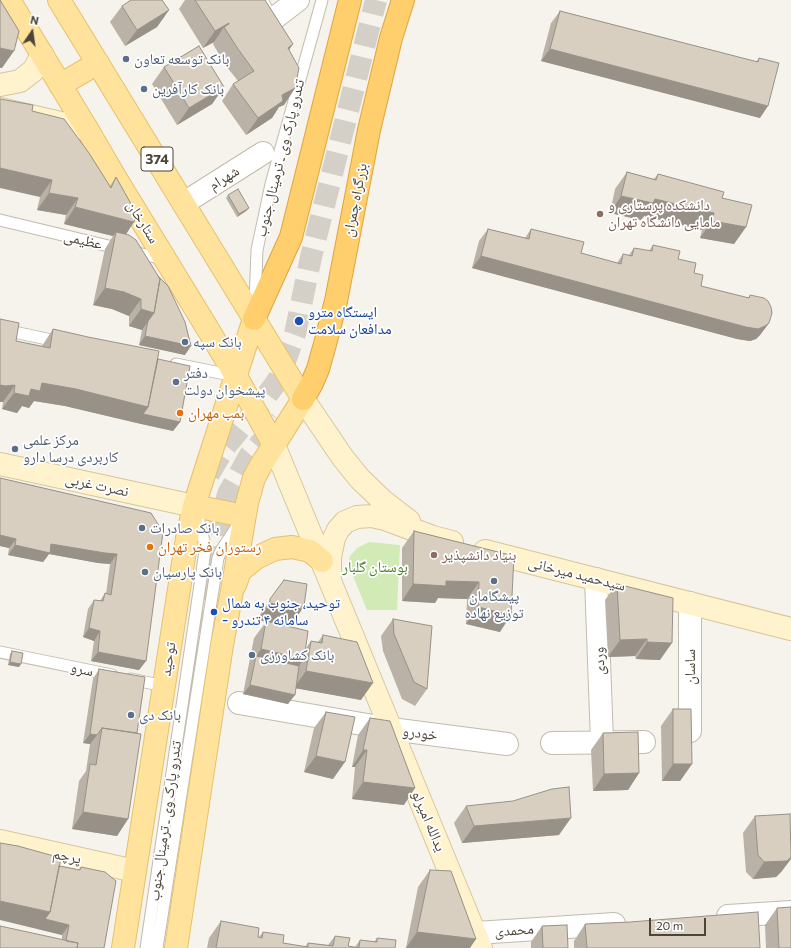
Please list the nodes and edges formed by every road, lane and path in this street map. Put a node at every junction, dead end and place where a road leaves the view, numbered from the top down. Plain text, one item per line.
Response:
1 (9, 0) edge
2 (59, 0) edge
3 (256, 0) edge
4 (298, 0) edge
5 (322, 0) edge
6 (350, 0) edge
7 (403, 0) edge
8 (42, 54) junction
9 (98, 63) junction
10 (0, 85) edge
11 (60, 85) junction
12 (0, 109) edge
13 (87, 129) junction
14 (263, 153) dead end
15 (184, 203) junction
16 (0, 220) edge
17 (166, 259) junction
18 (254, 319) junction
19 (14, 332) edge
20 (68, 343) edge
21 (167, 363) edge
22 (236, 376) junction
23 (303, 399) junction
24 (274, 445) junction
25 (0, 464) edge
26 (194, 506) junction
27 (244, 516) junction
28 (433, 537) junction
29 (326, 571) junction
30 (596, 579) junction
31 (232, 591) junction
32 (690, 603) junction
33 (791, 629) edge
34 (0, 652) edge
35 (164, 686) junction
36 (239, 703) dead end
37 (391, 729) junction
38 (690, 731) edge
39 (602, 742) junction
40 (644, 742) dead end
41 (552, 743) dead end
42 (507, 744) dead end
43 (0, 842) edge
44 (134, 871) junction
45 (791, 912) edge
46 (712, 917) edge
47 (633, 922) edge
48 (478, 941) edge
49 (123, 948) edge
50 (146, 948) edge
51 (157, 948) edge
52 (176, 948) edge

1 - 8 main road, ستارخان
2 - 9 main road, 374
3 - 4 street
5 - 18 lane, تندرو پارک وی ـ ترمینال جنوب
6 - 18 highway
7 - 23 highway, بزرگراه چمران
8 - 10 main road
8 - 11 main road, ستارخان
9 - 11 main road
9 - 15 main road, 374
11 - 13 main road, ستارخان
12 - 13 main road
13 - 17 main road, ستارخان
14 - 15 street, شهرام
15 - 18 main road, 374
16 - 17 lane, عظیمی
17 - 22 main road, ستارخان
18 - 22 main road, توحید
18 - 23 main road, 374
19 - 20 lane
21 - 22 lane
22 - 24 main road, ستارخان
22 - 26 main road, توحید
23 - 24 main road
23 - 28 main road
24 - 27 main road
24 - 29 main road, یدالله امیرلو
25 - 26 main road, نصرت غربی
26 - 27 main road
26 - 35 main road, توحید
26 - 50 lane, تندرو پارک وی ـ ترمینال جنوب
27 - 31 main road
27 - 51 lane
28 - 29 main road
28 - 30 main road, سیدحمید میرخانی
29 - 31 main road
29 - 37 main road, یدالله امیرلو
30 - 32 main road, سیدحمید میرخانی
30 - 39 street, وردی
31 - 52 main road
32 - 33 main road, سیدحمید میرخانی
32 - 38 street, ساسان
34 - 35 lane, سرو
35 - 44 main road, توحید
36 - 37 street, خودرو
37 - 42 street, خودرو
37 - 48 main road, یدالله امیرلو
39 - 40 street
39 - 41 street
43 - 44 main road, پرچم
44 - 49 main road, توحید
45 - 46 street
47 - 48 street, محمدی

